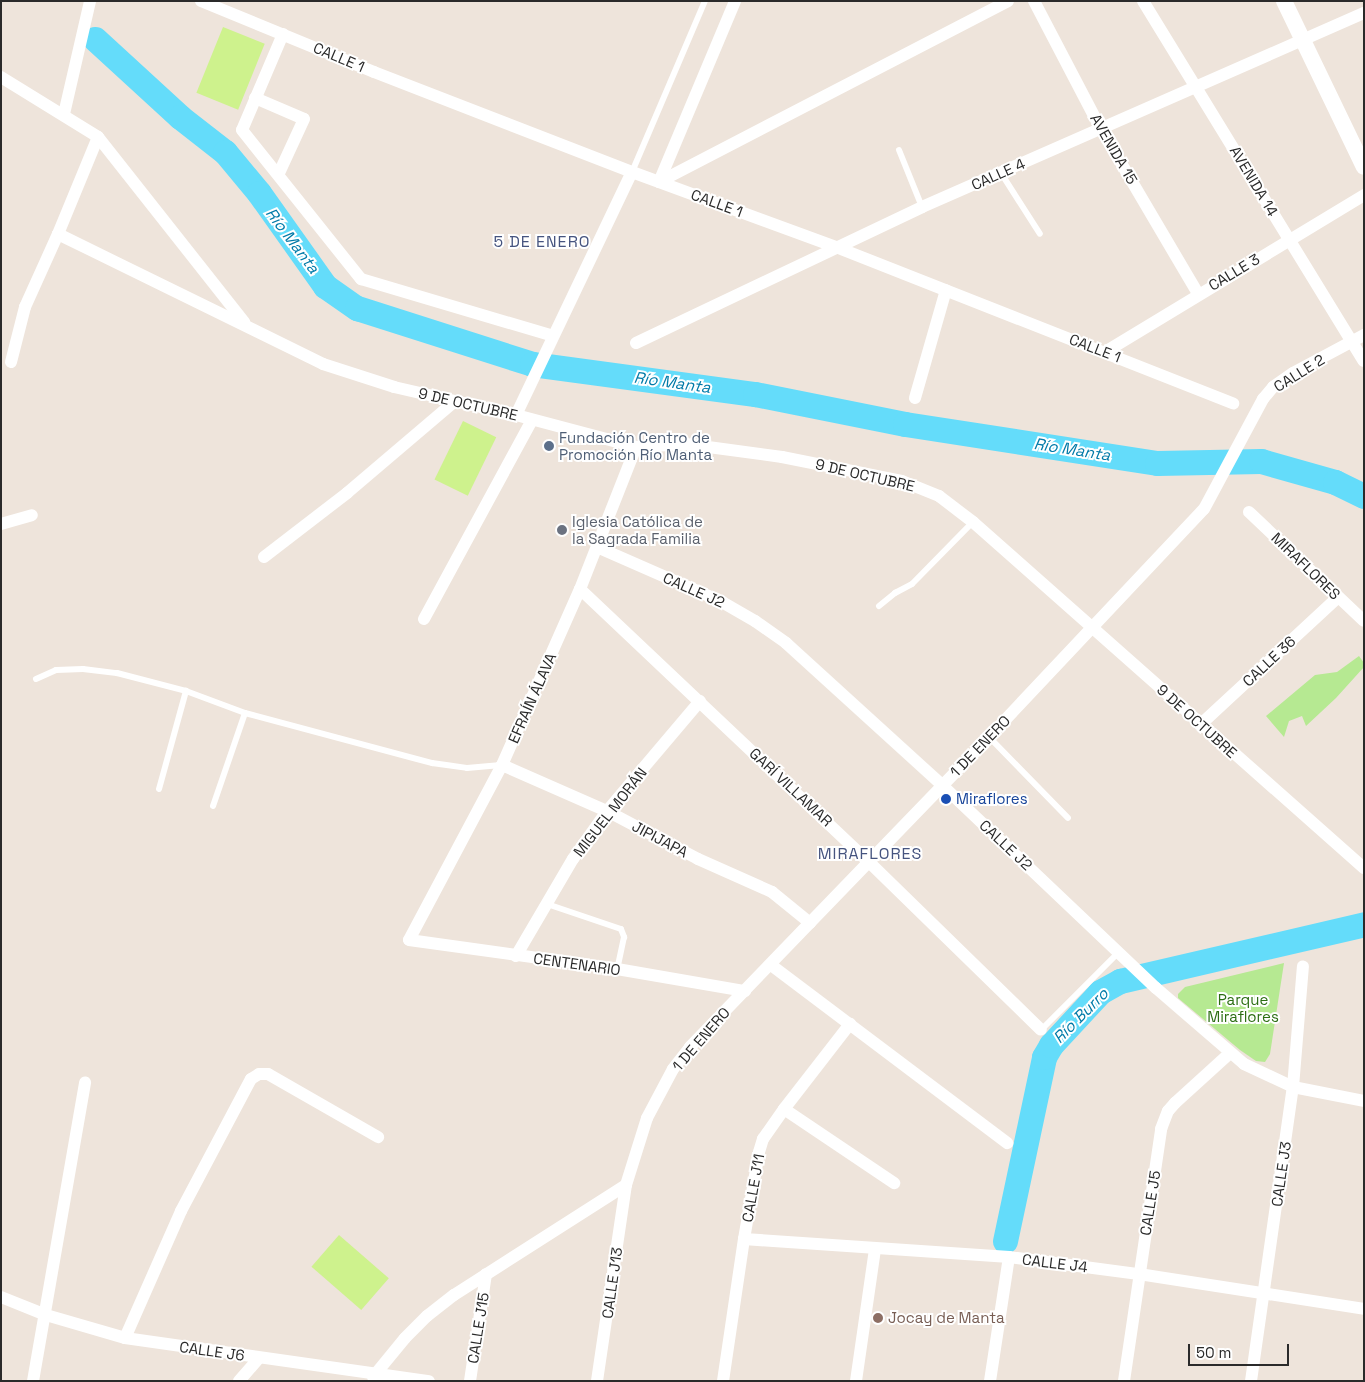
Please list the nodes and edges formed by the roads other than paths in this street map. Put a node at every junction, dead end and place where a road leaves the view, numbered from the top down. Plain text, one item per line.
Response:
1 (90, 1) edge
2 (705, 1) edge
3 (734, 1) edge
4 (1008, 1) edge
5 (1034, 1) edge
6 (1142, 1) edge
7 (1284, 1) edge
8 (208, 3) edge
9 (1364, 13) edge
10 (283, 34) junction
11 (1304, 40) junction
12 (1, 77) edge
13 (1197, 86) junction
14 (255, 98) junction
15 (64, 114) junction
16 (1101, 129) junction
17 (98, 137) junction
18 (899, 150) dead end
19 (1364, 167) edge
20 (632, 172) junction
21 (278, 173) junction
22 (1000, 173) junction
23 (659, 182) junction
24 (1364, 195) edge
25 (922, 207) junction
26 (58, 234) junction
27 (1040, 234) dead end
28 (1288, 239) junction
29 (836, 247) junction
30 (946, 290) junction
31 (1198, 294) junction
32 (246, 324) junction
33 (1358, 338) edge
34 (551, 341) junction
35 (636, 343) dead end
36 (1105, 352) junction
37 (1364, 361) edge
38 (11, 362) dead end
39 (915, 398) dead end
40 (455, 401) junction
41 (1233, 403) dead end
42 (516, 415) junction
43 (532, 420) junction
44 (1249, 425) joint
45 (636, 447) junction
46 (1249, 512) dead end
47 (32, 516) dead end
48 (974, 522) junction
49 (1, 524) edge
50 (597, 547) junction
51 (264, 557) dead end
52 (580, 589) junction
53 (1338, 597) junction
54 (879, 606) dead end
55 (424, 619) dead end
56 (1364, 621) edge
57 (1092, 628) junction
58 (36, 679) dead end
59 (186, 691) junction
60 (700, 701) junction
61 (245, 713) junction
62 (1200, 725) junction
63 (989, 737) junction
64 (502, 764) junction
65 (942, 785) junction
66 (159, 789) dead end
67 (213, 806) dead end
68 (607, 811) junction
69 (1068, 818) dead end
70 (869, 862) junction
71 (1364, 868) edge
72 (547, 904) junction
73 (810, 923) junction
74 (409, 940) joint
75 (1119, 952) junction
76 (516, 956) junction
77 (771, 965) junction
78 (1303, 966) dead end
79 (617, 969) junction
80 (744, 991) junction
81 (850, 1024) junction
82 (1041, 1030) joint
83 (1230, 1053) junction
84 (85, 1082) dead end
85 (1293, 1087) junction
86 (1364, 1101) edge
87 (784, 1109) junction
88 (378, 1137) dead end
89 (1007, 1143) dead end
90 (894, 1183) dead end
91 (626, 1185) junction
92 (744, 1239) junction
93 (875, 1249) junction
94 (1009, 1257) junction
95 (486, 1274) junction
96 (1139, 1274) junction
97 (1265, 1293) junction
98 (1, 1298) edge
99 (1364, 1309) edge
100 (46, 1315) junction
101 (125, 1338) junction
102 (259, 1358) junction
103 (373, 1377) edge
104 (33, 1381) edge
105 (239, 1381) edge
106 (429, 1381) edge
107 (470, 1381) edge
108 (597, 1381) edge
109 (723, 1381) edge
110 (856, 1381) edge
111 (990, 1381) edge
112 (1124, 1381) edge
113 (1251, 1381) edge

1 - 15 street
2 - 20 lane
3 - 23 street
4 - 23 street
5 - 16 street, AVENIDA 15
6 - 13 street, AVENIDA 14
7 - 11 street
8 - 10 street, CALLE 1
9 - 11 street, CALLE 4
10 - 14 street
10 - 20 street, CALLE 1
11 - 13 street, CALLE 4
11 - 19 street
12 - 15 street, 9 DE OCTUBRE
13 - 16 street, CALLE 4
13 - 28 street, AVENIDA 14
14 - 21 street
14 - 21 street
15 - 17 street, 9 DE OCTUBRE
16 - 22 street, CALLE 4
16 - 31 street, AVENIDA 15
17 - 26 street
17 - 32 street, 9 DE OCTUBRE
18 - 25 lane
20 - 23 street, CALLE 1
20 - 34 street
21 - 34 street
22 - 25 street, CALLE 4
22 - 27 lane
23 - 29 street, CALLE 1
24 - 28 street, CALLE 3
25 - 29 street, CALLE 4
26 - 32 street, 9 DE OCTUBRE
26 - 38 street
28 - 31 street, CALLE 3
28 - 33 street, AVENIDA 14
29 - 30 street, CALLE 1
29 - 35 street, CALLE 4
30 - 36 street, CALLE 1
30 - 39 street
31 - 36 street, CALLE 3
32 - 40 street, 9 DE OCTUBRE
33 - 37 street, AVENIDA 14
33 - 44 street, CALLE 2
34 - 42 street
36 - 41 street, CALLE 1
40 - 42 street, 9 DE OCTUBRE
40 - 51 street
42 - 43 street, 9 DE OCTUBRE
43 - 45 street, 9 DE OCTUBRE
43 - 55 street
44 - 57 street, 1 DE ENERO
45 - 48 street, 9 DE OCTUBRE
45 - 50 street, EFRAÍN ÁLAVA
46 - 53 street, MIRAFLORES
47 - 49 street
48 - 54 lane
48 - 57 street, 9 DE OCTUBRE
50 - 52 street, EFRAÍN ÁLAVA
50 - 65 street, CALLE J2
52 - 60 street, GARÍ VILLAMAR
52 - 64 street, EFRAÍN ÁLAVA
53 - 56 street, MIRAFLORES
53 - 62 street, CALLE 36
57 - 62 street, 9 DE OCTUBRE
57 - 63 street, 1 DE ENERO
58 - 59 lane
59 - 61 lane
59 - 66 lane
60 - 68 street, MIGUEL MORÁN
60 - 70 street, GARÍ VILLAMAR
61 - 64 lane
61 - 67 lane
62 - 71 street, 9 DE OCTUBRE
63 - 65 street, 1 DE ENERO
63 - 69 lane
64 - 68 street, JIPIJAPA
64 - 74 street, EFRAÍN ÁLAVA
65 - 70 street, 1 DE ENERO
65 - 75 street, CALLE J2
68 - 72 street, MIGUEL MORÁN
68 - 73 street, JIPIJAPA
70 - 73 street, 1 DE ENERO
70 - 82 street, GARÍ VILLAMAR
72 - 76 street, MIGUEL MORÁN
72 - 79 lane
73 - 77 street, 1 DE ENERO
74 - 76 street, CENTENARIO
75 - 82 lane
75 - 83 street, CALLE J2
76 - 79 street, CENTENARIO
77 - 80 street, 1 DE ENERO
77 - 81 street
78 - 85 street, CALLE J3
79 - 80 street, CENTENARIO
80 - 91 street, 1 DE ENERO
81 - 87 street, CALLE J11
81 - 89 street
83 - 85 street, CALLE J2
83 - 96 street, CALLE J5
84 - 100 street
85 - 86 street, CALLE J2
85 - 97 street, CALLE J3
87 - 90 street
87 - 92 street, CALLE J11
88 - 101 street
91 - 95 street
91 - 108 street, CALLE J13
92 - 93 street, CALLE J4
92 - 109 street, CALLE J11
93 - 94 street, CALLE J4
93 - 110 street
94 - 96 street, CALLE J4
94 - 111 street
95 - 103 street
95 - 107 street, CALLE J15
96 - 97 street, CALLE J4
96 - 112 street, CALLE J5
97 - 99 street, CALLE J4
97 - 113 street, CALLE J3
98 - 100 street, CALLE J6
100 - 101 street, CALLE J6
100 - 104 street
101 - 102 street, CALLE J6
102 - 103 street, CALLE J6
102 - 105 street
103 - 106 street, CALLE J6

